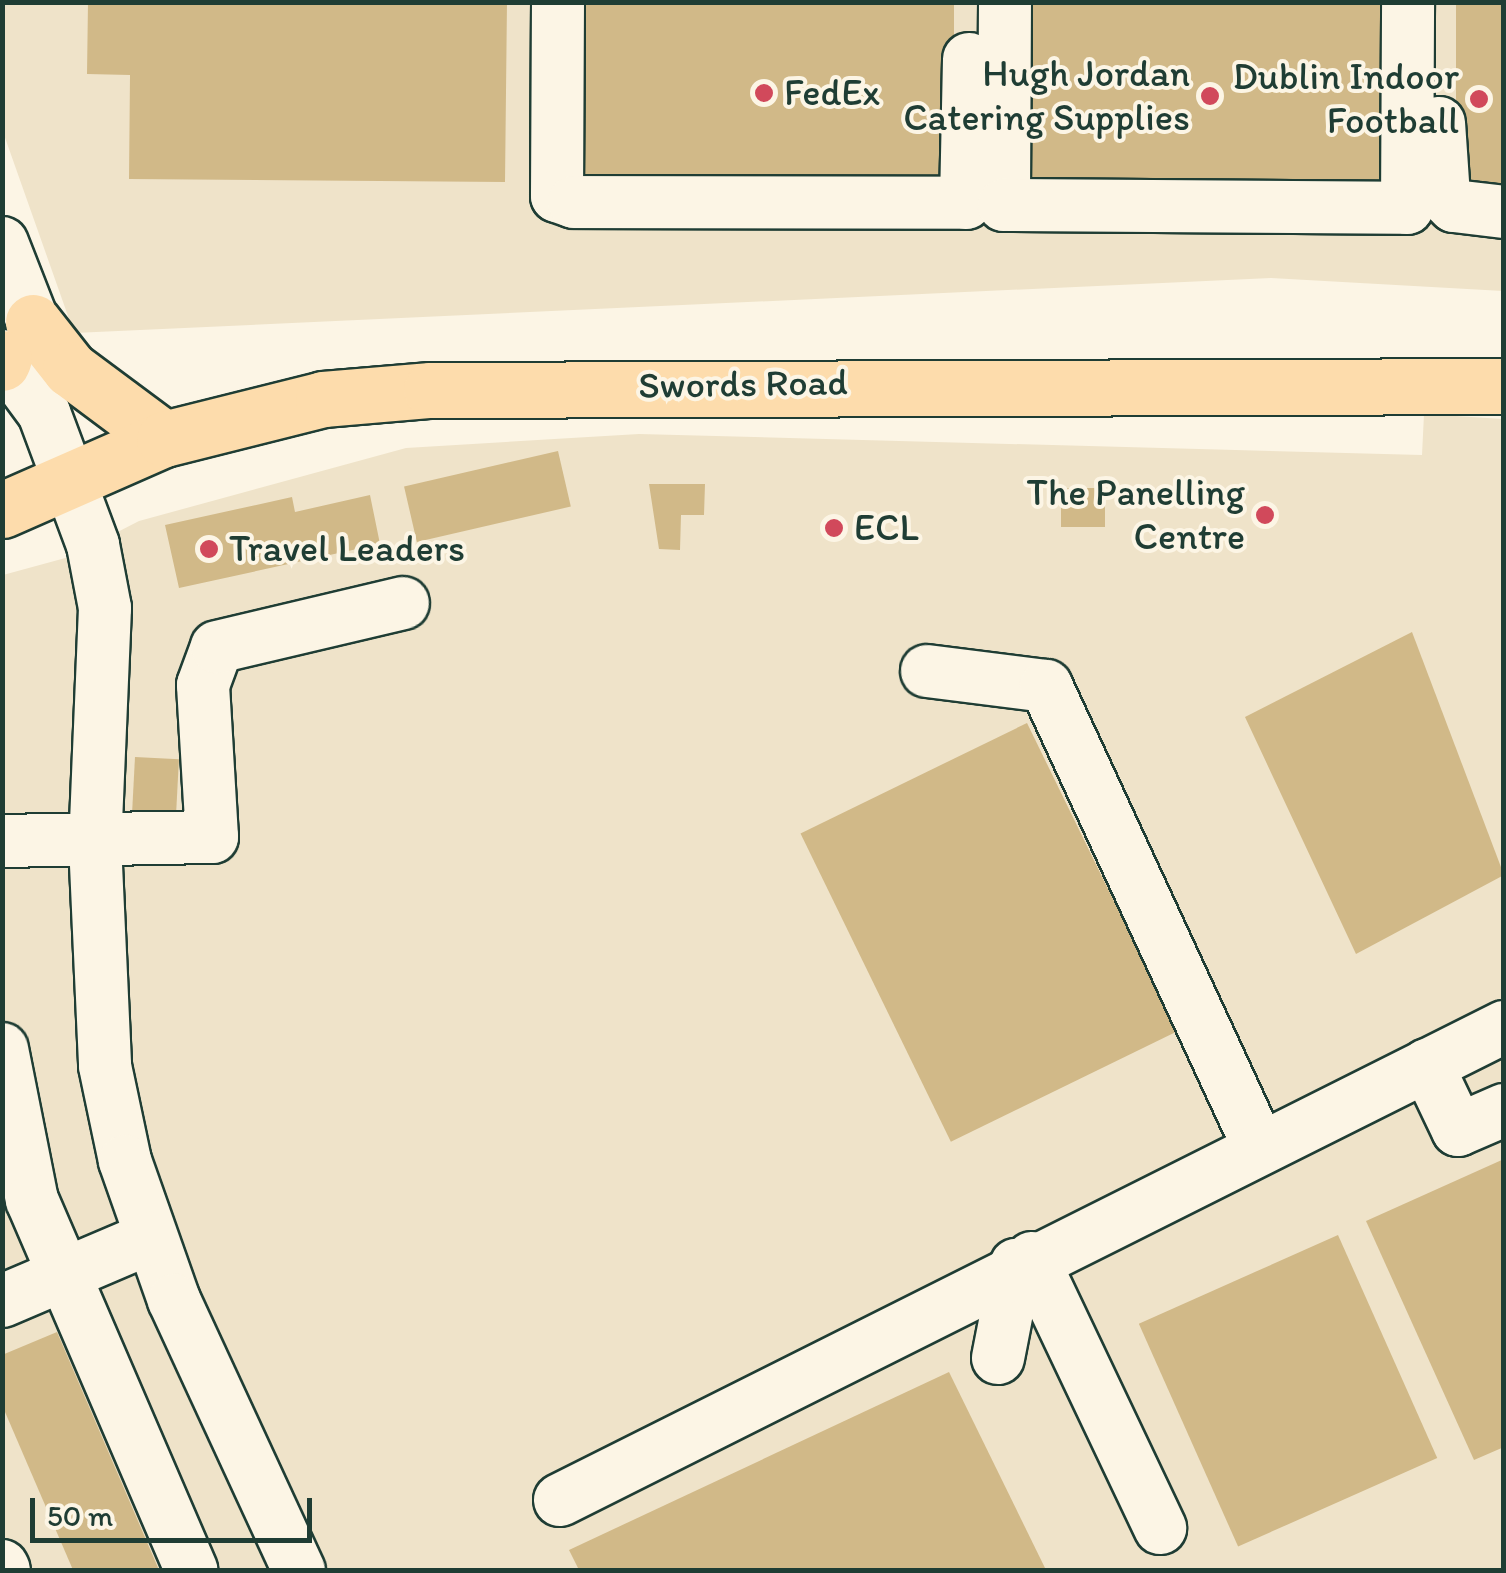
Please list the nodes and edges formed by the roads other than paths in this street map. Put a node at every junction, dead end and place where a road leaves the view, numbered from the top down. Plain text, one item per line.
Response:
1 (558, 2) edge
2 (970, 2) edge
3 (1005, 2) edge
4 (1408, 2) edge
5 (1444, 2) edge
6 (1504, 212) edge
7 (2, 243) edge
8 (10, 350) edge
9 (1504, 386) edge
10 (164, 440) junction
11 (69, 479) junction
12 (2, 510) edge
13 (403, 603) dead end
14 (927, 671) dead end
15 (2, 841) edge
16 (95, 843) junction
17 (1504, 1027) edge
18 (2, 1049) edge
19 (1426, 1065) junction
20 (1504, 1110) edge
21 (1259, 1146) junction
22 (18, 1206) edge
23 (150, 1238) junction
24 (1024, 1261) junction
25 (68, 1273) junction
26 (2, 1301) edge
27 (998, 1358) dead end
28 (560, 1500) dead end
29 (1160, 1528) dead end
30 (192, 1570) edge
31 (299, 1570) edge

1 - 2 street
3 - 4 street
5 - 6 street
7 - 8 street
8 - 10 main road
8 - 11 street
9 - 10 main road, Swords Road
10 - 11 main road, Swords Road
11 - 12 main road, Swords Road
11 - 16 street
13 - 16 street
14 - 21 street
15 - 16 street
16 - 23 street
17 - 19 street
18 - 22 street
19 - 20 street
19 - 21 street
21 - 24 street
22 - 25 street
23 - 25 street
23 - 31 street
24 - 27 street
24 - 28 street
24 - 29 street
25 - 26 street
25 - 30 street

